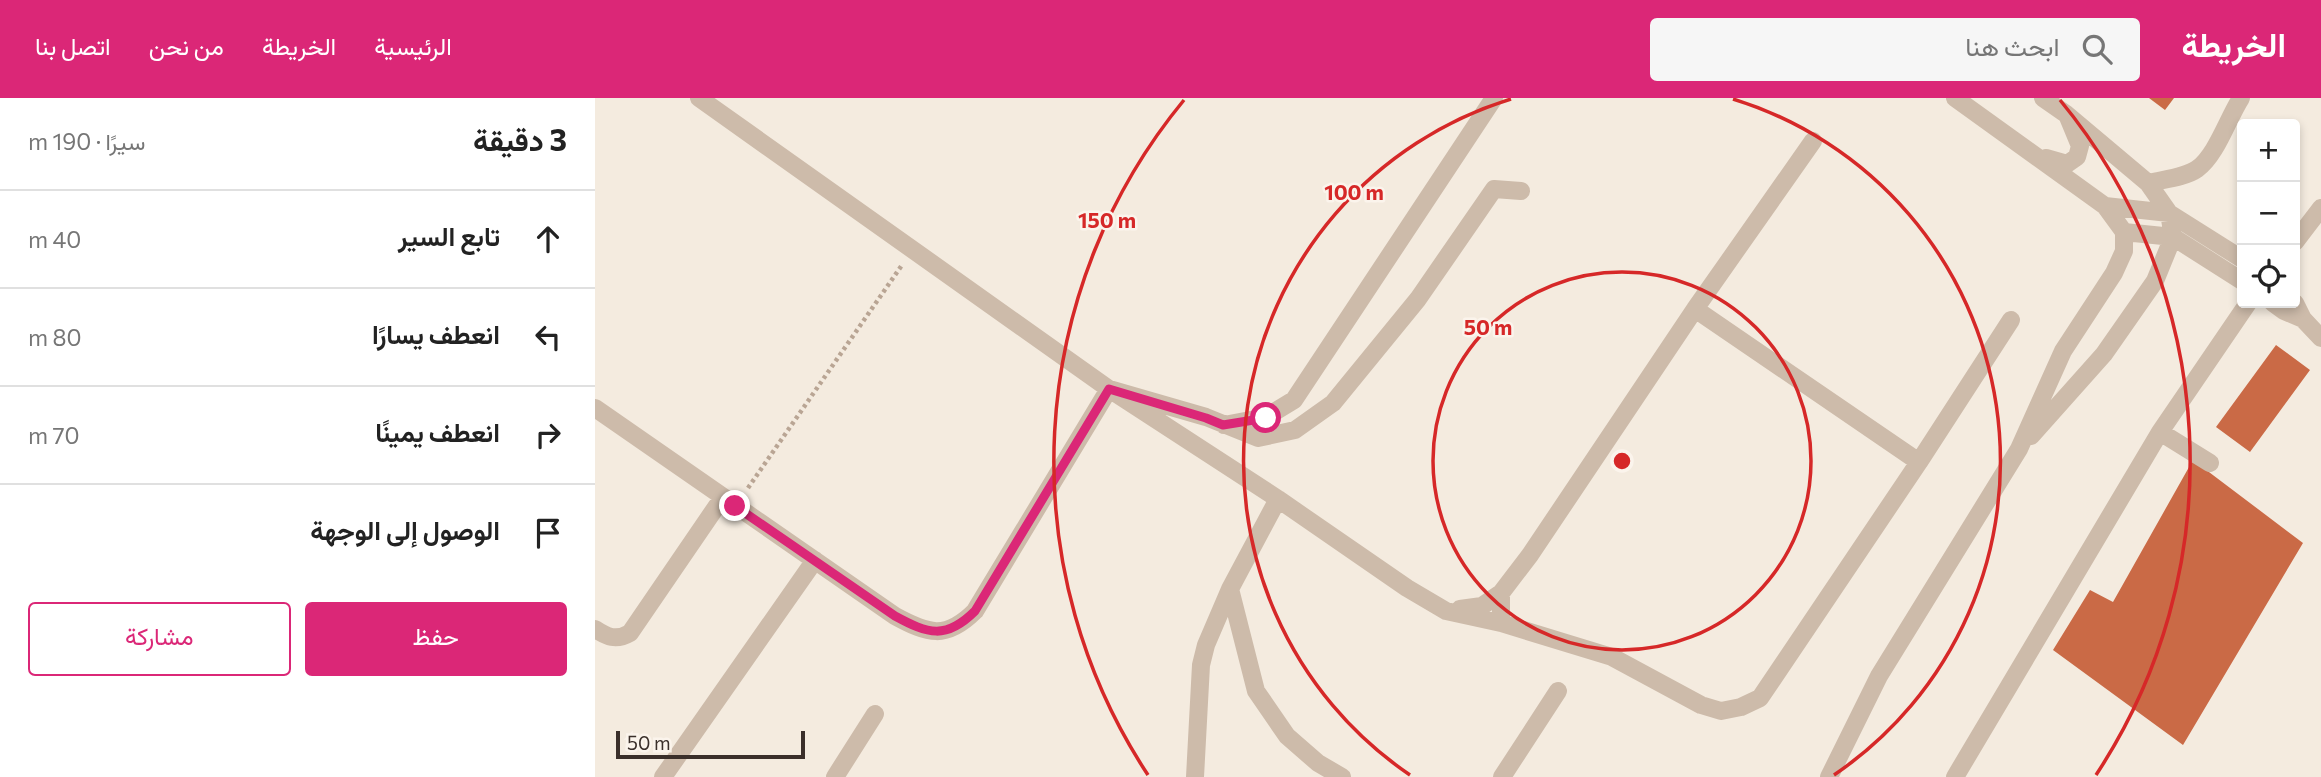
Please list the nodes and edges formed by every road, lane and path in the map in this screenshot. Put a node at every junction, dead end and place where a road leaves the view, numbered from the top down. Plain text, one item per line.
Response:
1 (699, 98) edge
2 (1494, 98) edge
3 (1955, 98) edge
4 (2043, 98) edge
5 (2241, 98) edge
6 (2066, 114) junction
7 (1813, 141) dead end
8 (2039, 156) junction
9 (2148, 183) junction
10 (1521, 191) dead end
11 (2105, 206) junction
12 (2321, 208) edge
13 (2169, 213) junction
14 (2124, 232) junction
15 (2300, 235) edge
16 (2173, 237) junction
17 (913, 250) junction
18 (2237, 256) edge
19 (2237, 278) edge
20 (2245, 308) edge
21 (2280, 308) edge
22 (2298, 308) edge
23 (1695, 309) junction
24 (2303, 319) junction
25 (2011, 320) dead end
26 (2321, 338) edge
27 (1109, 389) junction
28 (595, 408) edge
29 (1223, 425) junction
30 (2160, 432) junction
31 (2019, 449) junction
32 (1919, 463) junction
33 (2210, 463) dead end
34 (1278, 499) junction
35 (729, 502) junction
36 (815, 560) junction
37 (1230, 589) junction
38 (1501, 593) junction
39 (1446, 611) junction
40 (1501, 623) junction
41 (595, 629) edge
42 (1558, 691) dead end
43 (875, 714) dead end
44 (663, 777) edge
45 (835, 777) edge
46 (1195, 777) edge
47 (1342, 777) edge
48 (1502, 777) edge
49 (1829, 777) edge
50 (1955, 777) edge

1 - 17 street
2 - 29 street
3 - 8 street
4 - 6 street
5 - 9 street
6 - 8 street
6 - 9 street
7 - 23 street
8 - 11 street
9 - 13 street
10 - 29 street
11 - 13 street
11 - 14 street
12 - 15 street
13 - 16 street
13 - 18 street
14 - 16 street
14 - 31 street
16 - 19 street
16 - 31 street
17 - 27 street
17 - 35 path
20 - 30 street
21 - 24 street
22 - 24 street
23 - 32 street
23 - 38 street
24 - 26 street
25 - 32 street
27 - 29 street
27 - 34 street
27 - 36 street
28 - 35 street
30 - 33 street
30 - 50 street
31 - 49 street
32 - 40 street
34 - 37 street
34 - 39 street
35 - 36 street
35 - 41 street
36 - 44 street
37 - 46 street
37 - 47 street
38 - 39 street
38 - 40 street
39 - 40 street
42 - 48 street
43 - 45 street

